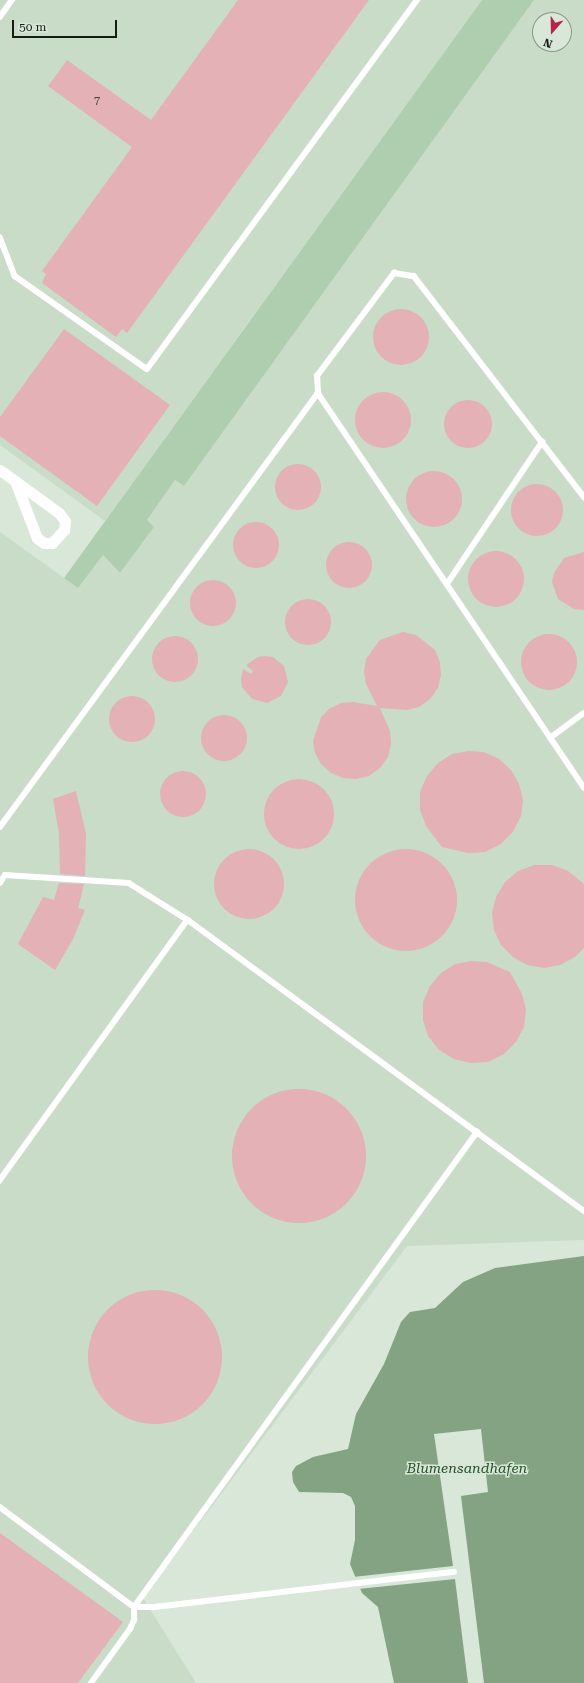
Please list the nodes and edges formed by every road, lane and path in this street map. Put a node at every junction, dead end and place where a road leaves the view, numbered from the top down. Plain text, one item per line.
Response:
1 (12, 0) edge
2 (417, 0) edge
3 (0, 17) edge
4 (0, 237) edge
5 (318, 393) junction
6 (542, 442) junction
7 (0, 470) edge
8 (15, 481) junction
9 (584, 497) edge
10 (446, 584) junction
11 (584, 713) edge
12 (550, 738) junction
13 (584, 788) edge
14 (0, 827) edge
15 (0, 883) edge
16 (188, 920) junction
17 (477, 1132) junction
18 (0, 1181) edge
19 (584, 1211) edge
20 (0, 1507) edge
21 (454, 1572) dead end
22 (134, 1607) junction
23 (91, 1683) edge

1 - 3 lane
2 - 4 lane
5 - 6 lane
5 - 10 lane
5 - 14 lane
6 - 9 lane
6 - 10 lane
7 - 8 street
8 - 8 street
10 - 12 lane
11 - 12 lane
12 - 13 lane
15 - 16 lane
16 - 17 lane
16 - 18 lane
17 - 19 lane
17 - 22 lane
20 - 22 lane
21 - 22 lane
22 - 23 lane

